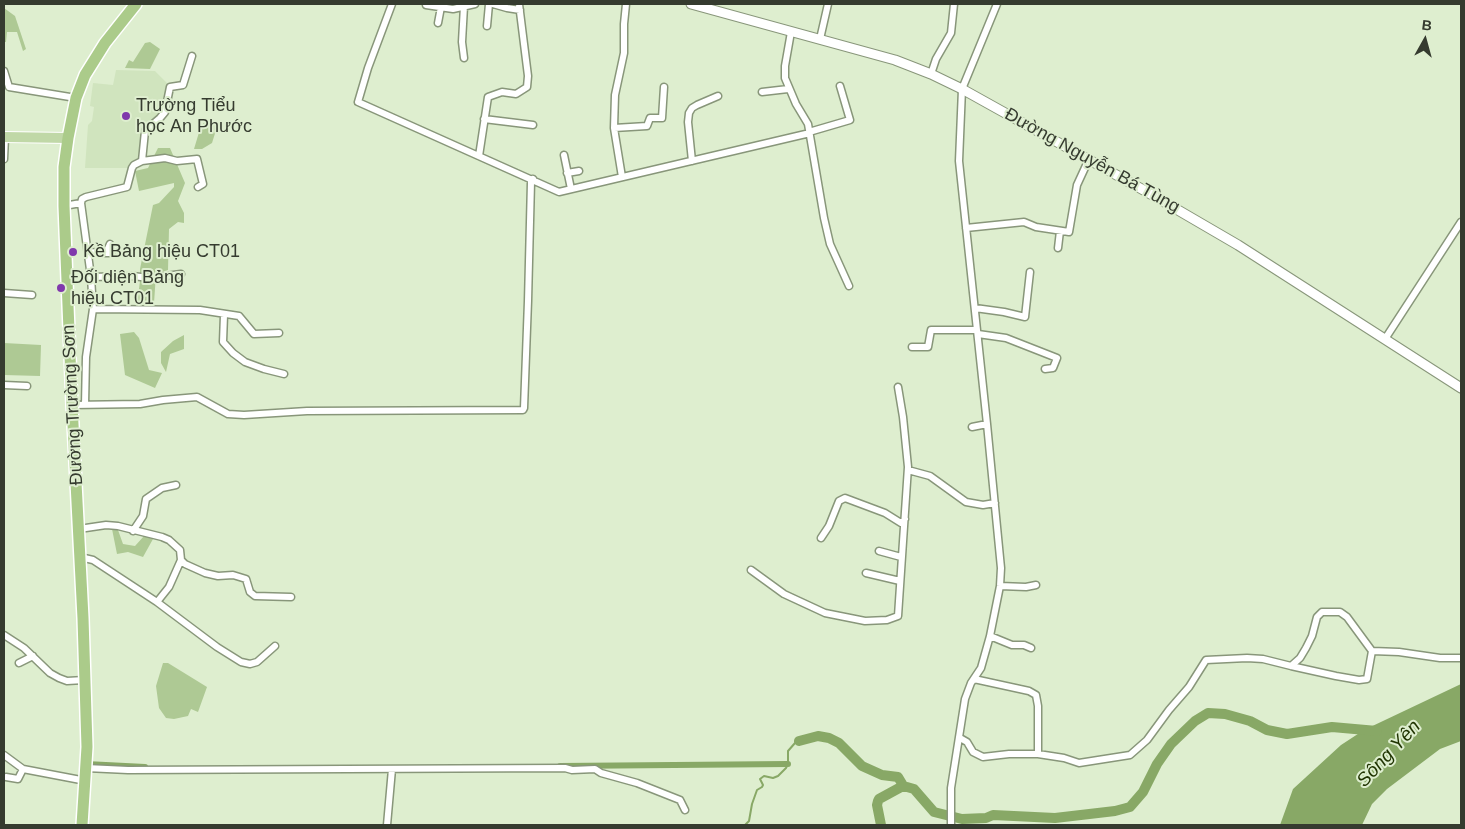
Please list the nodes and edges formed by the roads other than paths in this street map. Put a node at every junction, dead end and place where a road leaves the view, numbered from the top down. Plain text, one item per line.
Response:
1 (136, 4) edge
2 (392, 4) edge
3 (475, 4) edge
4 (489, 4) edge
5 (493, 4) edge
6 (626, 4) edge
7 (691, 4) edge
8 (828, 4) edge
9 (954, 4) edge
10 (997, 4) edge
11 (426, 5) edge
12 (464, 6) junction
13 (441, 7) junction
14 (520, 7) edge
15 (438, 23) dead end
16 (487, 26) dead end
17 (791, 32) junction
18 (820, 40) junction
19 (192, 56) dead end
20 (464, 58) dead end
21 (4, 71) edge
22 (931, 74) junction
23 (840, 86) dead end
24 (664, 87) dead end
25 (788, 89) junction
26 (962, 89) junction
27 (762, 92) dead end
28 (718, 96) dead end
29 (76, 98) junction
30 (484, 119) junction
31 (533, 126) dead end
32 (614, 128) junction
33 (809, 132) junction
34 (4, 137) edge
35 (68, 138) junction
36 (564, 155) dead end
37 (479, 156) junction
38 (4, 160) edge
39 (1091, 160) junction
40 (142, 161) junction
41 (692, 161) junction
42 (579, 171) dead end
43 (567, 173) junction
44 (622, 177) junction
45 (533, 179) junction
46 (198, 187) dead end
47 (571, 189) junction
48 (81, 203) junction
49 (64, 206) junction
50 (1461, 222) edge
51 (966, 228) junction
52 (1060, 230) junction
53 (112, 246) dead end
54 (1058, 248) dead end
55 (88, 252) junction
56 (1030, 272) dead end
57 (181, 274) dead end
58 (91, 277) junction
59 (849, 286) dead end
60 (4, 293) edge
61 (32, 295) dead end
62 (975, 308) junction
63 (93, 309) junction
64 (224, 315) junction
65 (978, 332) junction
66 (278, 333) dead end
67 (1385, 339) junction
68 (912, 347) dead end
69 (1045, 369) dead end
70 (284, 374) dead end
71 (4, 384) edge
72 (26, 386) dead end
73 (898, 387) dead end
74 (1461, 388) edge
75 (85, 404) junction
76 (72, 406) junction
77 (987, 424) junction
78 (972, 427) dead end
79 (908, 470) junction
80 (176, 485) dead end
81 (995, 503) junction
82 (905, 520) junction
83 (79, 529) junction
84 (133, 531) junction
85 (821, 538) dead end
86 (879, 551) dead end
87 (80, 557) junction
88 (901, 558) junction
89 (181, 560) junction
90 (751, 570) dead end
91 (866, 573) dead end
92 (900, 581) junction
93 (1036, 585) dead end
94 (1000, 586) junction
95 (291, 597) dead end
96 (157, 602) junction
97 (4, 635) edge
98 (990, 636) junction
99 (275, 646) dead end
100 (1031, 648) dead end
101 (1372, 651) junction
102 (33, 656) junction
103 (1461, 658) edge
104 (19, 663) dead end
105 (1291, 666) junction
106 (974, 679) junction
107 (84, 680) junction
108 (960, 738) junction
109 (1038, 754) junction
110 (4, 755) edge
111 (86, 768) junction
112 (23, 769) junction
113 (392, 769) junction
114 (6, 776) dead end
115 (86, 781) junction
116 (685, 810) dead end
117 (82, 825) edge
118 (387, 825) edge
119 (950, 825) edge

1 - 29 highway, Đường Trường Sơn
2 - 37 street
3 - 12 street
4 - 16 street
5 - 14 street
6 - 32 street
7 - 17 main road, Đường Nguyễn Bá Tùng
8 - 18 street
9 - 22 street
10 - 26 street
11 - 13 street
12 - 13 street
12 - 20 street
13 - 15 street
14 - 30 street
17 - 18 main road, Đường Nguyễn Bá Tùng
17 - 25 street
18 - 22 main road, Đường Nguyễn Bá Tùng
19 - 40 street
21 - 29 street
22 - 26 main road, Đường Nguyễn Bá Tùng
23 - 33 street
24 - 32 street
25 - 27 street
25 - 33 street
26 - 39 main road, Đường Nguyễn Bá Tùng
26 - 51 street
28 - 41 street
29 - 35 highway, Đường Trường Sơn
30 - 31 street
30 - 37 street
32 - 44 street
33 - 41 street
33 - 59 street
34 - 35 main road
34 - 38 street
35 - 49 highway, Đường Trường Sơn
36 - 43 street
37 - 45 street
39 - 52 street
39 - 67 main road, Đường Nguyễn Bá Tùng
40 - 46 street
40 - 48 street
41 - 44 street
42 - 43 street
43 - 47 street
44 - 47 street
45 - 47 street
45 - 75 street
48 - 49 street
48 - 55 street
49 - 76 highway, Đường Trường Sơn
50 - 67 street
51 - 52 street
51 - 62 street
52 - 54 street
53 - 55 street
55 - 58 street
56 - 62 street
57 - 58 street
58 - 63 street
60 - 61 street
62 - 65 street
63 - 64 street
63 - 75 street
64 - 66 street
64 - 70 street
65 - 68 street
65 - 69 street
65 - 77 street
67 - 74 main road, Đường Nguyễn Bá Tùng
71 - 72 street
73 - 79 street
75 - 76 street
76 - 83 highway, Đường Trường Sơn
77 - 78 street
77 - 81 street
79 - 81 street
79 - 82 street
80 - 84 street
81 - 94 street
82 - 85 street
82 - 88 street
83 - 84 street
83 - 87 highway, Đường Trường Sơn
84 - 89 street
86 - 88 street
87 - 96 street
87 - 107 highway, Đường Trường Sơn
88 - 92 street
89 - 95 street
89 - 96 street
90 - 92 street
91 - 92 street
93 - 94 street
94 - 98 street
96 - 99 street
97 - 102 street
98 - 100 street
98 - 106 street
101 - 103 street
101 - 105 street
101 - 105 street
102 - 104 street
102 - 107 street
105 - 109 street
106 - 108 street
106 - 109 street
107 - 111 highway, Đường Trường Sơn
108 - 109 street
108 - 119 street
110 - 112 street
111 - 113 street
111 - 115 highway, Đường Trường Sơn
112 - 114 street
112 - 115 street
113 - 116 street
113 - 118 street
115 - 117 highway, Đường Trường Sơn

